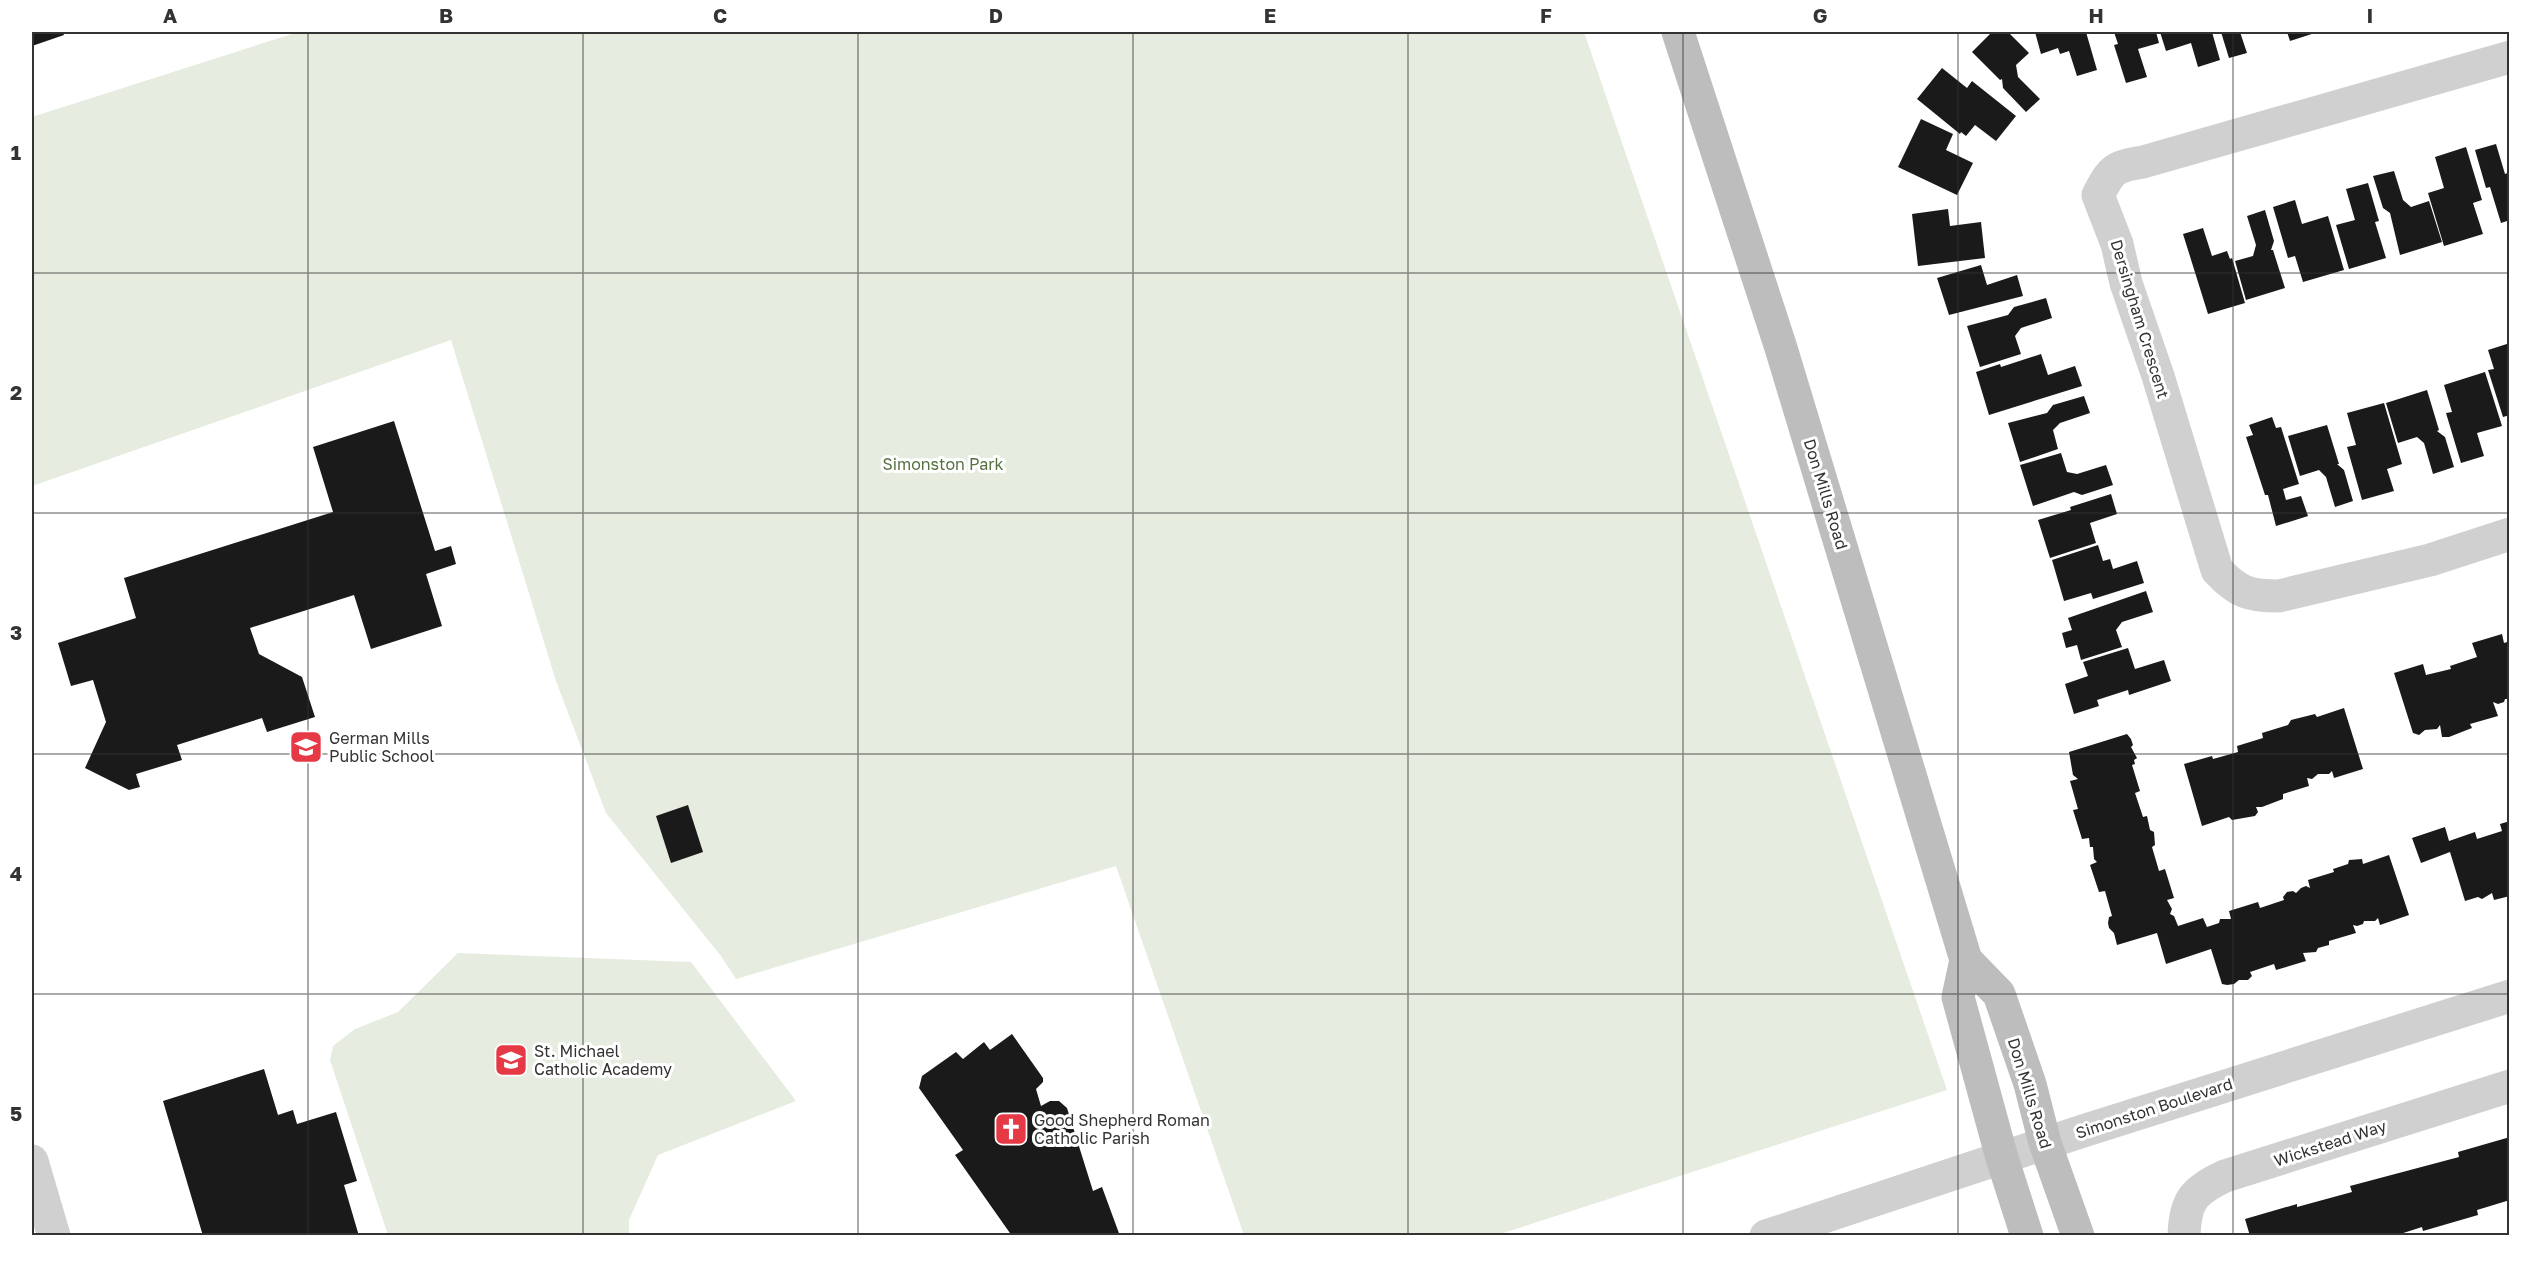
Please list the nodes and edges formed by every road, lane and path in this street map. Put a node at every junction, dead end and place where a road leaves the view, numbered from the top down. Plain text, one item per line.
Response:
1 (1678, 32) edge
2 (2510, 57) edge
3 (2510, 534) edge
4 (1966, 960) junction
5 (2510, 996) edge
6 (2510, 1086) edge
7 (2045, 1143) junction
8 (2002, 1158) junction
9 (32, 1161) edge
10 (54, 1236) edge
11 (1766, 1236) edge
12 (2027, 1236) edge
13 (2078, 1236) edge
14 (2184, 1236) edge

1 - 4 main road, Don Mills Road
2 - 3 street, Dersingham Crescent
4 - 7 main road, Don Mills Road
4 - 8 main road, Don Mills Road
5 - 7 street, Simonston Boulevard
6 - 14 street, Wickstead Way
7 - 8 street, Simonston Boulevard
7 - 13 main road, Don Mills Road
8 - 11 street, Simonston Boulevard
8 - 12 main road, Don Mills Road
9 - 10 street

